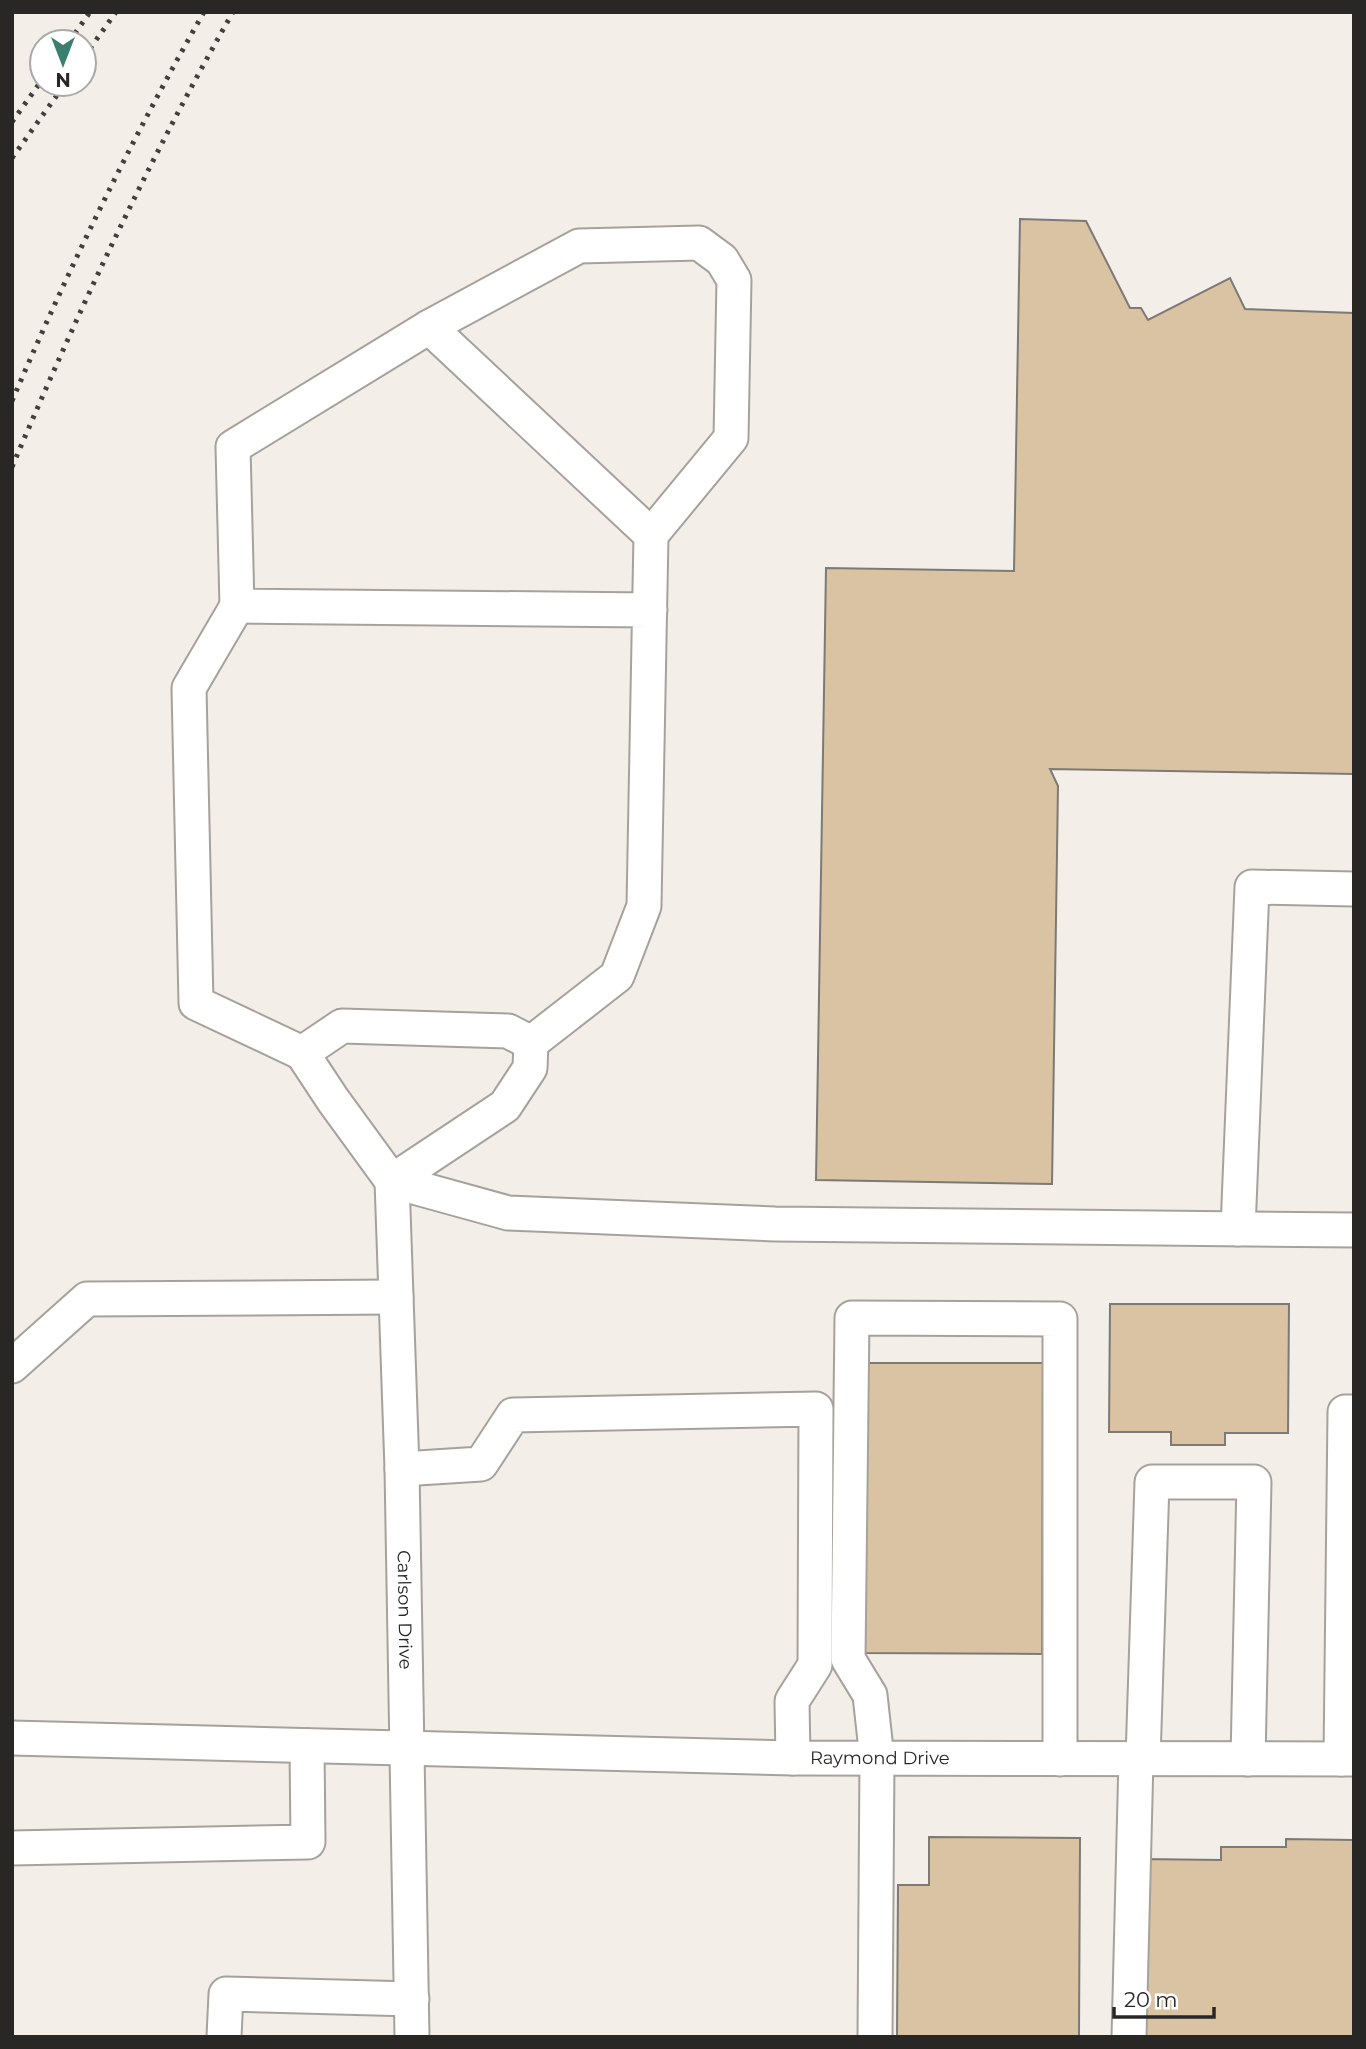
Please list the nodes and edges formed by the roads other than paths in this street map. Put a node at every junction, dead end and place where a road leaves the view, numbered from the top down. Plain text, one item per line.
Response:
1 (429, 327) junction
2 (651, 536) junction
3 (237, 606) junction
4 (650, 610) junction
5 (1354, 889) edge
6 (531, 1043) junction
7 (302, 1053) junction
8 (392, 1181) junction
9 (1238, 1229) junction
10 (1354, 1230) edge
11 (396, 1297) junction
12 (12, 1366) edge
13 (1354, 1412) edge
14 (402, 1469) junction
15 (12, 1738) edge
16 (307, 1746) junction
17 (407, 1748) junction
18 (793, 1758) junction
19 (877, 1759) junction
20 (1060, 1759) junction
21 (1139, 1759) junction
22 (1248, 1759) junction
23 (1347, 1759) edge
24 (12, 1848) edge
25 (412, 1998) junction
26 (224, 2037) edge
27 (412, 2037) edge
28 (875, 2037) edge
29 (1129, 2037) edge

1 - 2 street
1 - 2 street
1 - 3 street
2 - 4 street
3 - 4 street
3 - 7 street
4 - 6 street
5 - 9 street
6 - 7 street
6 - 8 street
7 - 8 street
8 - 9 street
8 - 11 street, Carlson Drive
9 - 10 street
11 - 12 street
11 - 14 street, Carlson Drive
13 - 23 street
14 - 17 street, Carlson Drive
14 - 18 street
15 - 16 street, Raymond Drive
16 - 17 street, Raymond Drive
16 - 24 street
17 - 18 street, Raymond Drive
17 - 25 street, Carlson Drive
18 - 19 street, Raymond Drive
19 - 20 street, Raymond Drive
19 - 20 street
19 - 28 street
20 - 21 street, Raymond Drive
21 - 22 street, Raymond Drive
21 - 22 street
21 - 29 street
22 - 23 street, Raymond Drive
25 - 26 street
25 - 27 street, Carlson Drive

